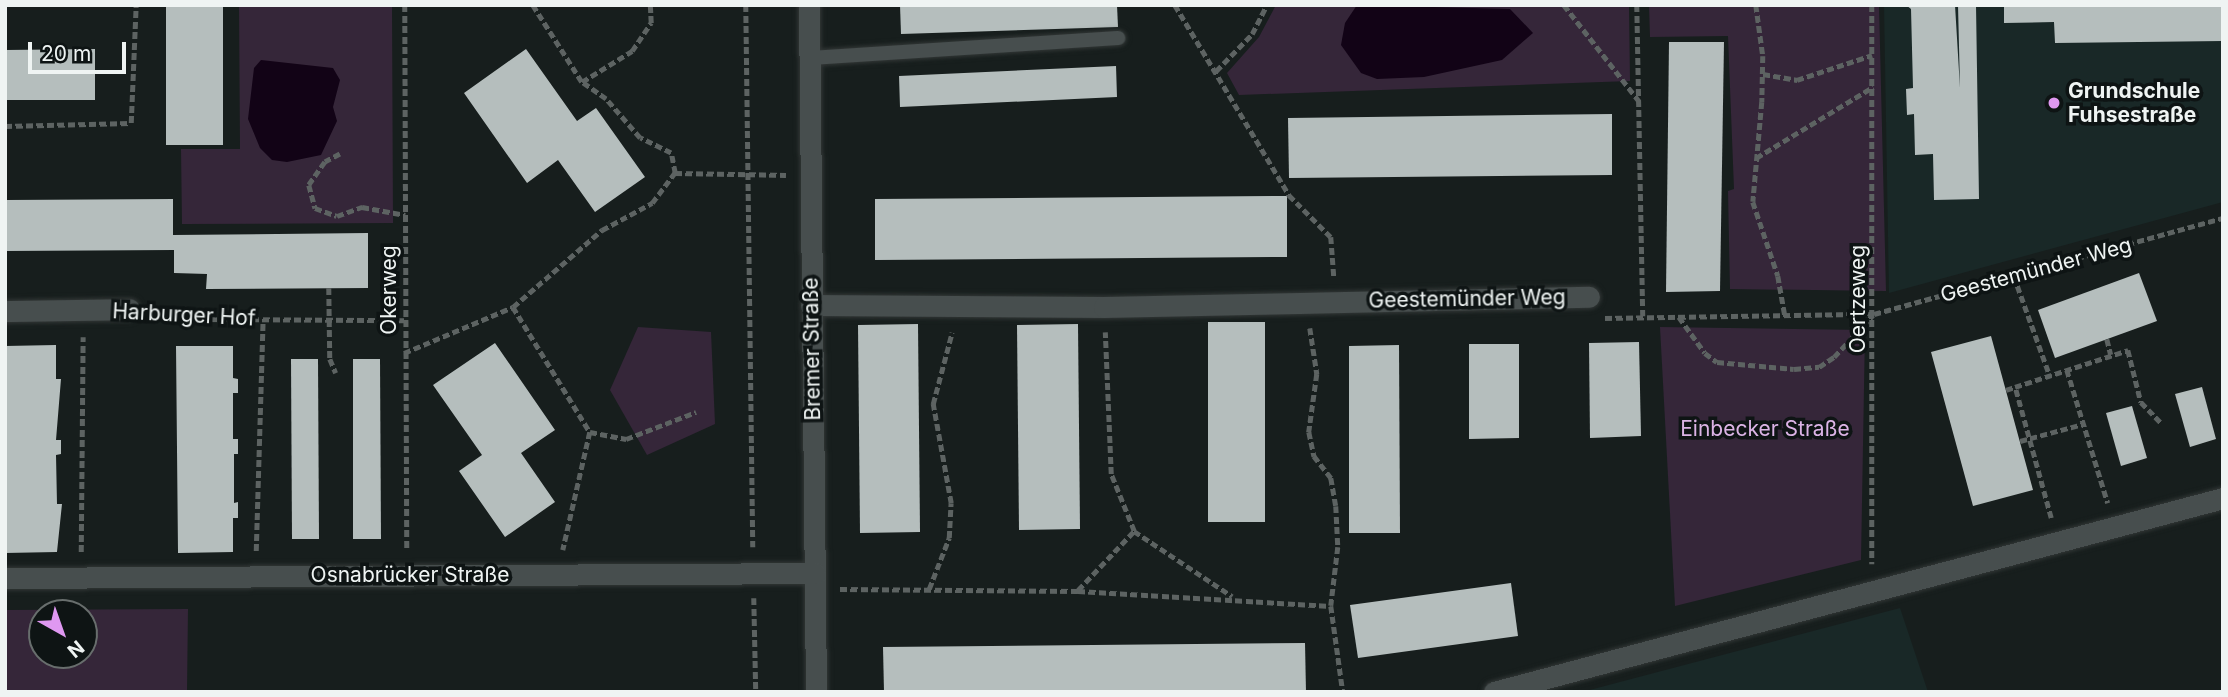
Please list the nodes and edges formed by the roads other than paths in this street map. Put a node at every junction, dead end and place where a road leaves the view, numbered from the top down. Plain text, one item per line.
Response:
1 (809, 5) edge
2 (1118, 38) dead end
3 (810, 58) junction
4 (1589, 296) road end
5 (811, 305) junction
6 (129, 309) road end
7 (5, 311) edge
8 (2223, 498) edge
9 (5, 578) edge
10 (815, 581) junction
11 (816, 692) edge
12 (1494, 692) edge

1 - 3 street, Bremer Straße
2 - 3 lane
3 - 5 street, Bremer Straße
4 - 5 street, Geestemünder Weg
5 - 10 street, Bremer Straße
6 - 7 street, Harburger Hof
8 - 12 street
9 - 10 street, Osnabrücker Straße
10 - 11 street, Bremer Straße

